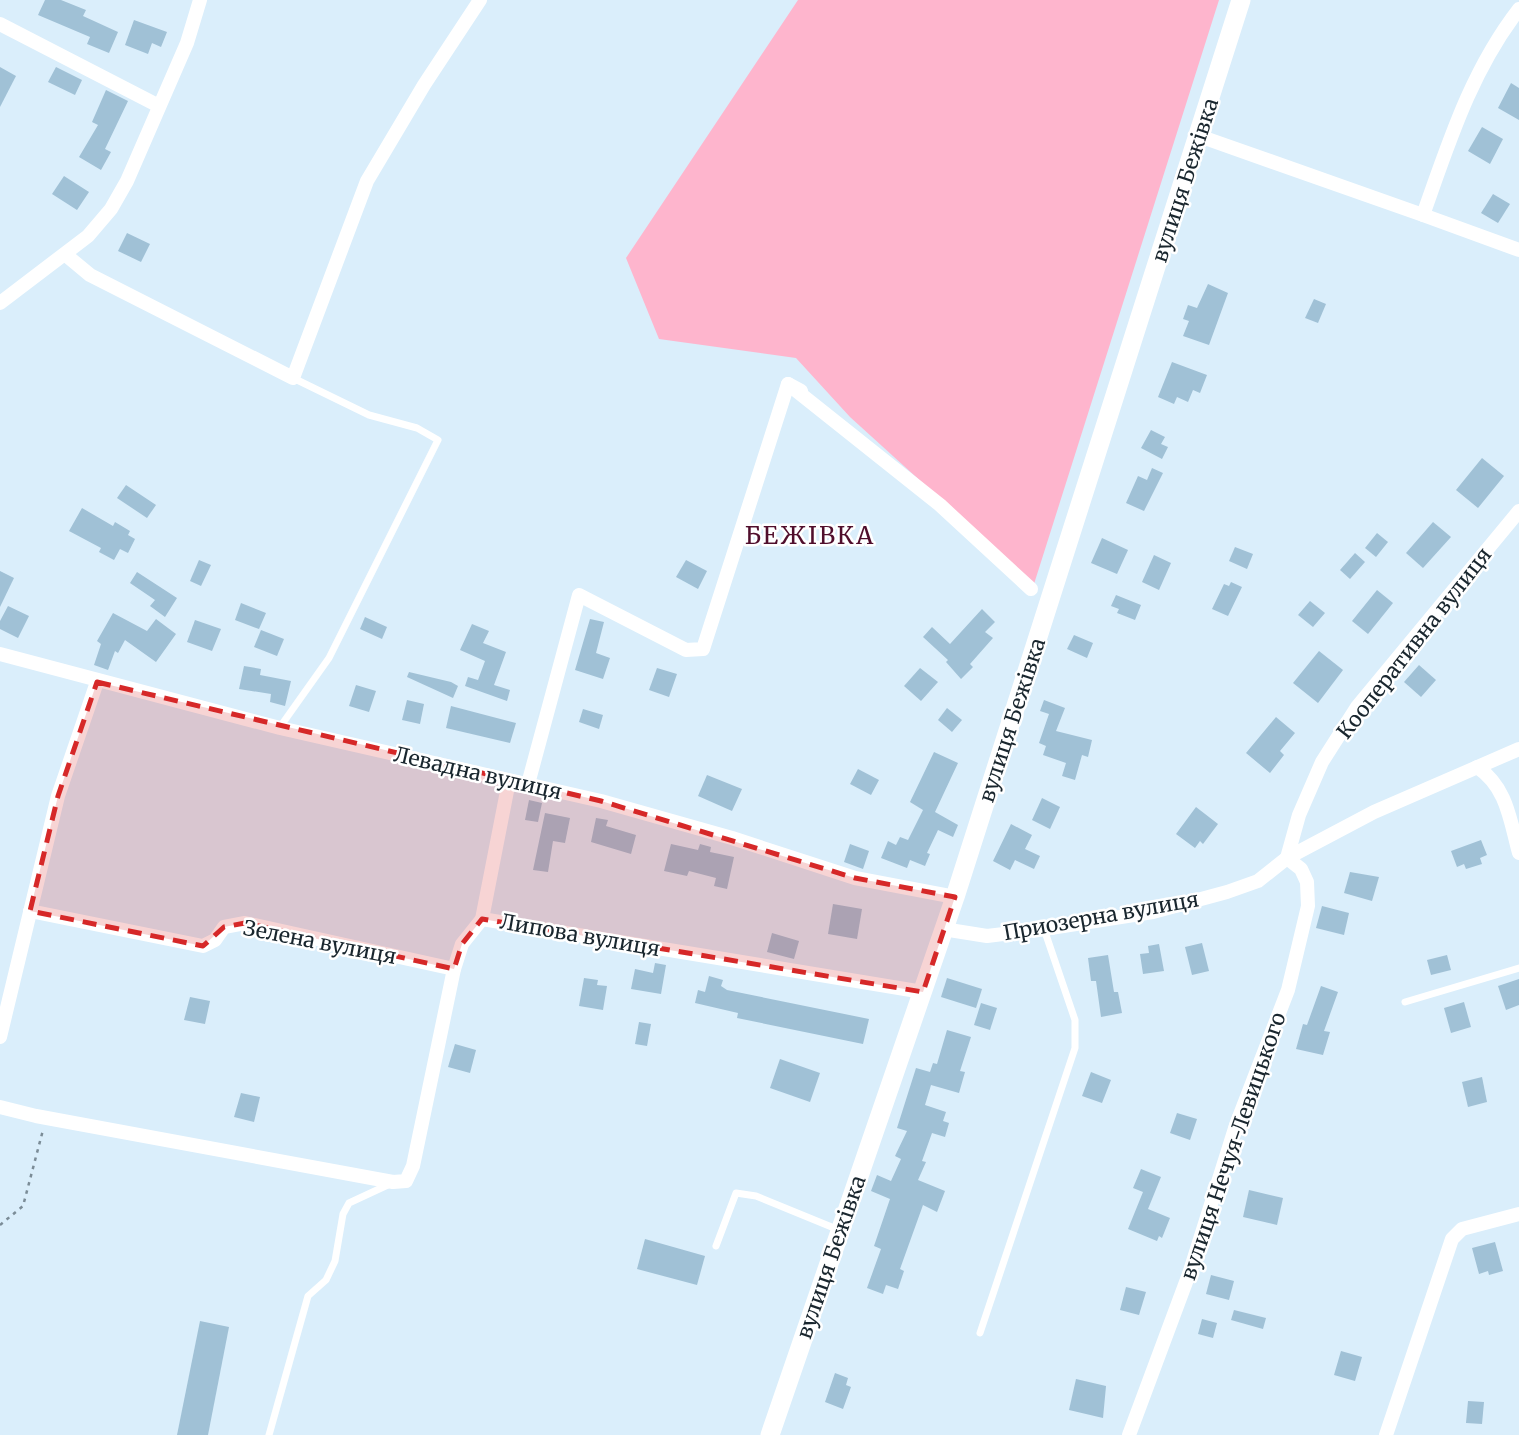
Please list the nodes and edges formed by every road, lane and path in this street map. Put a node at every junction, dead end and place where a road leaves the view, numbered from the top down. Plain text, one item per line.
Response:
1 (200, 0) edge
2 (480, 0) edge
3 (1241, 0) edge
4 (1519, 9) edge
5 (0, 24) edge
6 (159, 106) junction
7 (1199, 136) junction
8 (1423, 215) junction
9 (1519, 250) edge
10 (66, 255) junction
11 (0, 303) edge
12 (293, 378) junction
13 (1519, 511) edge
14 (1031, 589) dead end
15 (0, 654) edge
16 (97, 682) junction
17 (280, 727) junction
18 (1519, 749) edge
19 (1476, 767) junction
20 (509, 781) junction
21 (528, 784) junction
22 (1519, 853) edge
23 (1287, 858) junction
24 (955, 897) junction
25 (30, 911) junction
26 (482, 919) junction
27 (943, 929) junction
28 (1044, 929) junction
29 (1519, 968) edge
30 (453, 970) junction
31 (923, 992) junction
32 (1405, 1002) dead end
33 (0, 1037) edge
34 (0, 1107) edge
35 (47, 1118) junction
36 (393, 1182) junction
37 (1519, 1214) edge
38 (0, 1225) edge
39 (840, 1230) junction
40 (716, 1246) dead end
41 (980, 1333) dead end
42 (270, 1435) edge
43 (770, 1435) edge
44 (1129, 1435) edge
45 (1386, 1435) edge

1 - 6 street
2 - 12 street
3 - 7 main road, вулиця Бежівка
4 - 8 street
5 - 6 street
6 - 10 street
7 - 8 street
7 - 24 main road, вулиця Бежівка
8 - 9 street
10 - 11 street
10 - 12 street
12 - 17 lane
13 - 23 street, Кооперативна вулиця
14 - 21 street
15 - 16 street, Левадна вулиця
16 - 17 street, Левадна вулиця
16 - 25 street
17 - 20 street, Левадна вулиця
18 - 19 street, Приозерна вулиця
19 - 22 street
19 - 23 street, Приозерна вулиця
20 - 21 street, Левадна вулиця
20 - 26 street
21 - 24 street, Левадна вулиця
23 - 28 street, Приозерна вулиця
23 - 44 street, вулиця Нечуя-Левицького
24 - 27 main road, вулиця Бежівка
25 - 30 street, Зелена вулиця
25 - 33 street
26 - 30 street, Липова вулиця
26 - 31 street, Липова вулиця
27 - 28 street, Приозерна вулиця
27 - 31 main road, вулиця Бежівка
28 - 41 lane
29 - 32 lane
30 - 36 street, Липова вулиця
31 - 39 main road, вулиця Бежівка
34 - 35 street
35 - 36 street
35 - 38 path
36 - 42 lane
37 - 45 street
39 - 40 lane
39 - 43 main road, вулиця Бежівка

